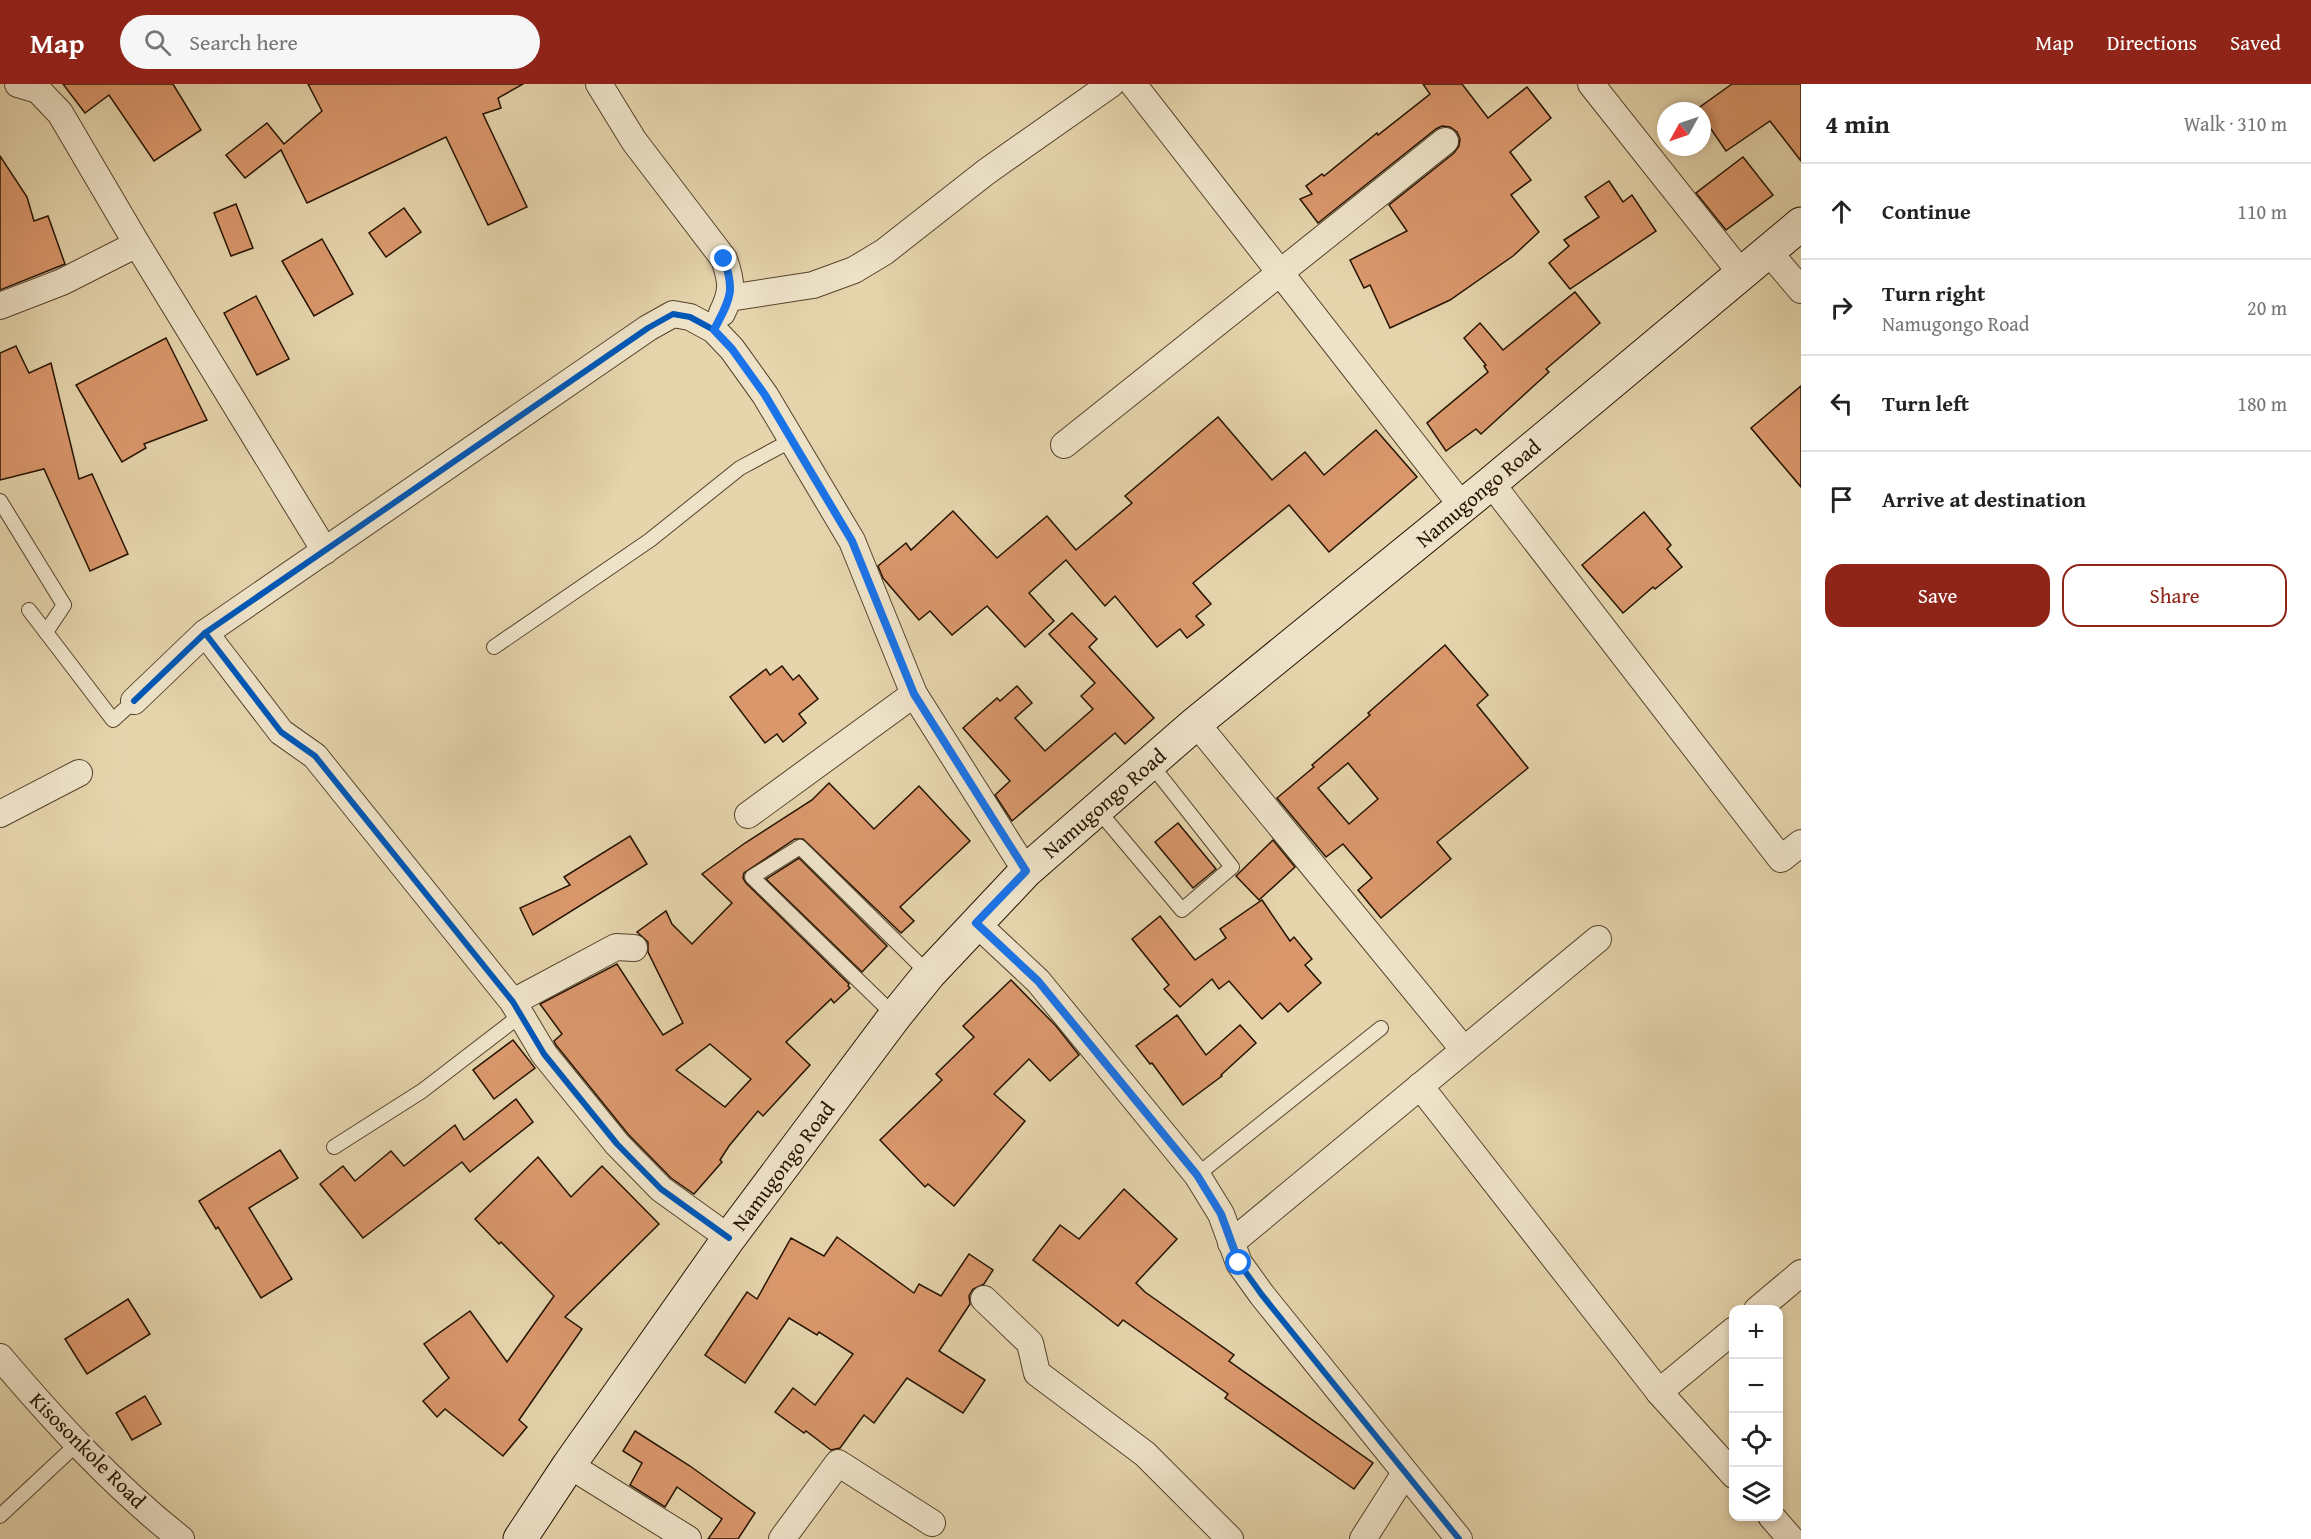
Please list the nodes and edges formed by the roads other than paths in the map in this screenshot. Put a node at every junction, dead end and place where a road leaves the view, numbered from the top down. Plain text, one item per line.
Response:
1 (16, 84) edge
2 (599, 84) edge
3 (1111, 84) edge
4 (1132, 84) edge
5 (1591, 84) edge
6 (0, 88) edge
7 (1445, 141) dead end
8 (1801, 224) edge
9 (137, 244) junction
10 (1768, 251) junction
11 (1741, 273) junction
12 (1281, 274) junction
13 (1801, 290) edge
14 (729, 298) junction
15 (0, 306) edge
16 (714, 330) junction
17 (792, 440) junction
18 (1064, 445) dead end
19 (1491, 483) junction
20 (0, 501) edge
21 (1462, 506) junction
22 (325, 551) junction
23 (29, 610) dead end
24 (46, 632) junction
25 (206, 633) junction
26 (494, 647) dead end
27 (914, 694) junction
28 (134, 700) joint
29 (1196, 723) junction
30 (1150, 763) junction
31 (79, 773) dead end
32 (1097, 809) junction
33 (0, 814) edge
34 (748, 816) dead end
35 (1801, 843) edge
36 (1026, 871) junction
37 (976, 923) junction
38 (1598, 939) dead end
39 (634, 948) dead end
40 (929, 974) junction
41 (517, 1009) junction
42 (895, 1016) junction
43 (1381, 1028) dead end
44 (1464, 1050) junction
45 (1420, 1086) junction
46 (334, 1147) dead end
47 (1197, 1175) junction
48 (729, 1238) junction
49 (1231, 1244) junction
50 (1801, 1273) edge
51 (984, 1299) dead end
52 (1764, 1305) edge
53 (1729, 1334) edge
54 (0, 1357) edge
55 (1659, 1392) junction
56 (77, 1444) junction
57 (569, 1465) junction
58 (1729, 1469) edge
59 (1405, 1473) junction
60 (0, 1516) edge
61 (1775, 1521) edge
62 (932, 1523) dead end
63 (180, 1539) edge
64 (520, 1539) edge
65 (688, 1539) edge
66 (782, 1539) edge
67 (1230, 1539) edge
68 (1363, 1539) edge
69 (1460, 1539) edge
70 (1791, 1539) edge

1 - 6 street
1 - 9 street
2 - 14 street
3 - 14 street
4 - 12 street
5 - 11 street
7 - 12 street
8 - 10 main road, Namugongo Road
9 - 15 street
9 - 22 street
10 - 11 main road, Namugongo Road
10 - 13 street
11 - 19 main road, Namugongo Road
12 - 18 street
12 - 21 street
14 - 16 street
16 - 17 street
16 - 22 street
17 - 26 lane
17 - 27 street
19 - 21 main road, Namugongo Road
19 - 35 street
20 - 24 lane
21 - 29 main road, Namugongo Road
22 - 25 street
23 - 24 lane
24 - 28 lane
25 - 28 street
25 - 41 street
27 - 34 street
27 - 36 street
29 - 30 main road, Namugongo Road
29 - 44 street
30 - 32 main road, Namugongo Road
30 - 32 lane
31 - 33 street
32 - 36 main road, Namugongo Road
36 - 37 main road, Namugongo Road
37 - 40 main road, Namugongo Road
37 - 47 street
38 - 44 street
39 - 41 street
40 - 42 main road, Namugongo Road
40 - 42 lane
41 - 46 lane
41 - 48 street
42 - 48 main road, Namugongo Road
43 - 47 lane
44 - 45 street
45 - 49 street
45 - 55 street
47 - 49 street
48 - 57 main road, Namugongo Road
49 - 59 street
50 - 52 street
51 - 67 street
53 - 55 street
54 - 56 street, Kisosonkole Road
55 - 58 street
56 - 60 lane
56 - 63 street, Kisosonkole Road
57 - 64 main road, Namugongo Road
57 - 65 street
59 - 68 street
59 - 69 street
61 - 70 street
62 - 66 street

